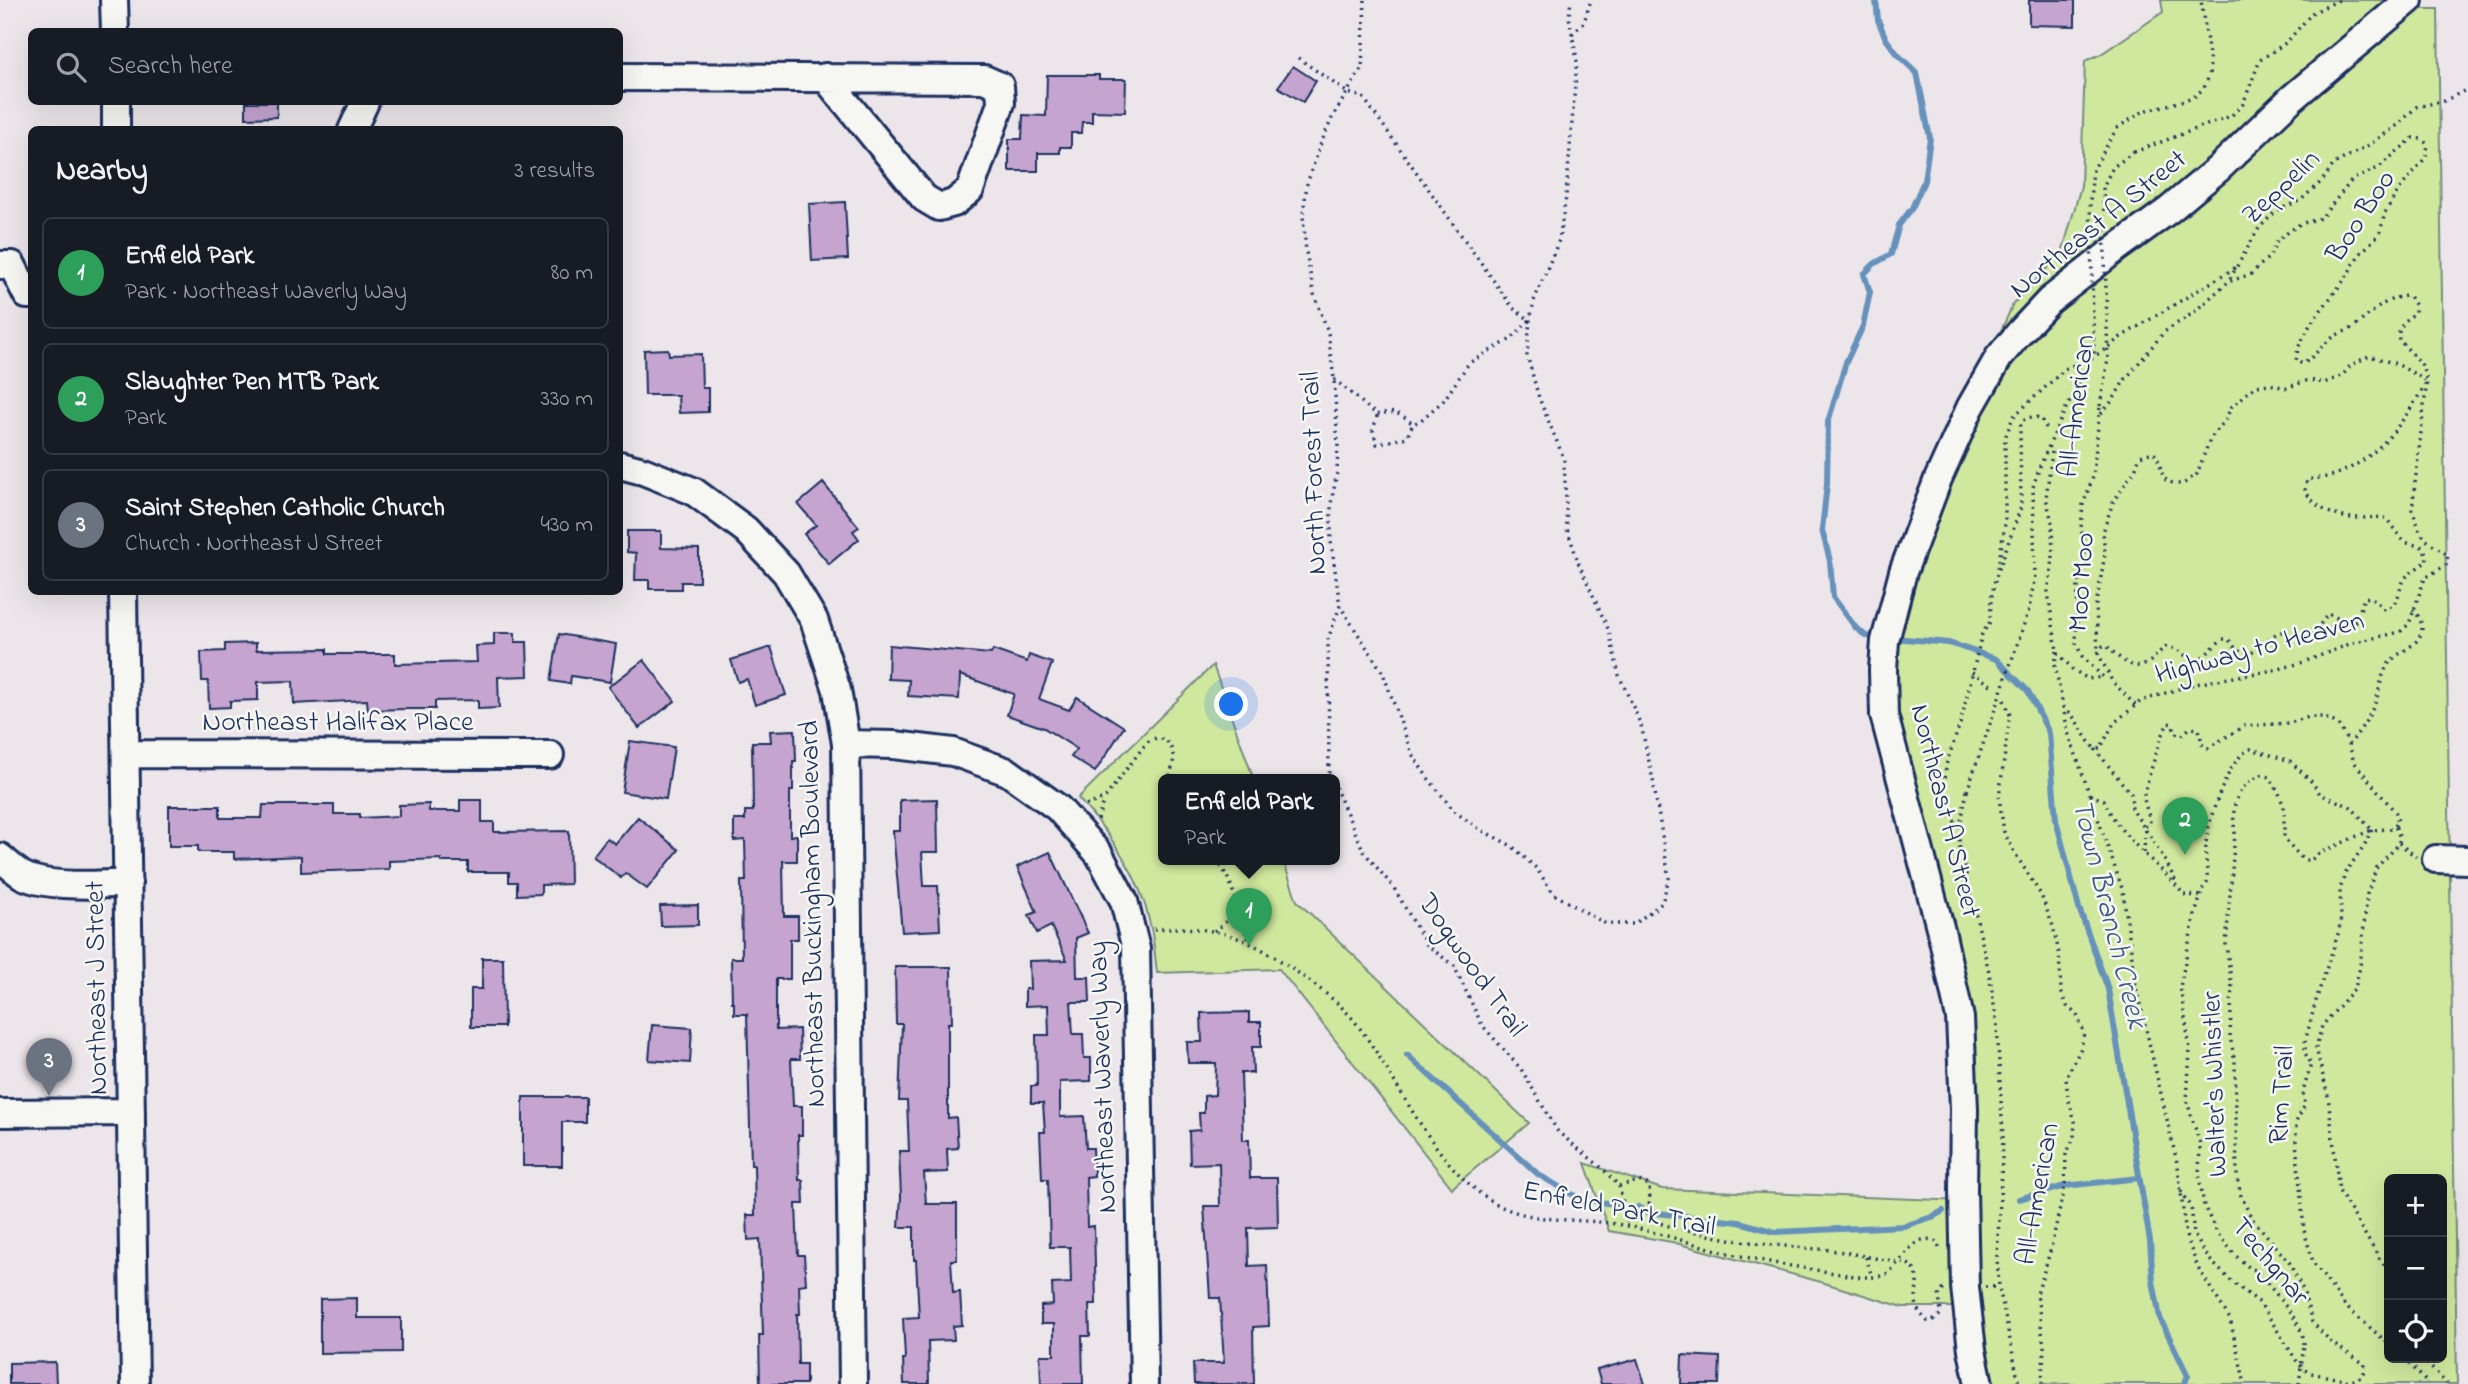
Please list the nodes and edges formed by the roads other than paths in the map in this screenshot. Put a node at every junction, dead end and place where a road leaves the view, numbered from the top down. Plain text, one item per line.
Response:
1 (114, 0) edge
2 (2409, 0) edge
3 (115, 28) edge
4 (623, 77) edge
5 (825, 77) junction
6 (116, 105) edge
7 (364, 105) edge
8 (116, 126) edge
9 (354, 126) edge
10 (0, 265) edge
11 (28, 295) edge
12 (623, 466) edge
13 (123, 595) edge
14 (846, 744) junction
15 (126, 754) junction
16 (550, 755) dead end
17 (0, 857) edge
18 (2436, 859) dead end
19 (2468, 860) edge
20 (128, 883) junction
21 (131, 1112) junction
22 (0, 1113) edge
23 (135, 1384) edge
24 (853, 1384) edge
25 (1144, 1384) edge
26 (1979, 1384) edge

1 - 3 street
2 - 26 street, Northeast A Street
4 - 5 street
5 - 5 street
6 - 8 street
7 - 9 street
10 - 11 street
12 - 14 street, Northeast Buckingham Boulevard
13 - 15 street, Northeast J Street
14 - 24 street, Northeast Buckingham Boulevard
14 - 25 street, Northeast Waverly Way
15 - 16 street, Northeast Halifax Place
15 - 20 street, Northeast J Street
17 - 20 street
18 - 19 street
20 - 21 street, Northeast J Street
21 - 22 street
21 - 23 street, Northeast J Street

